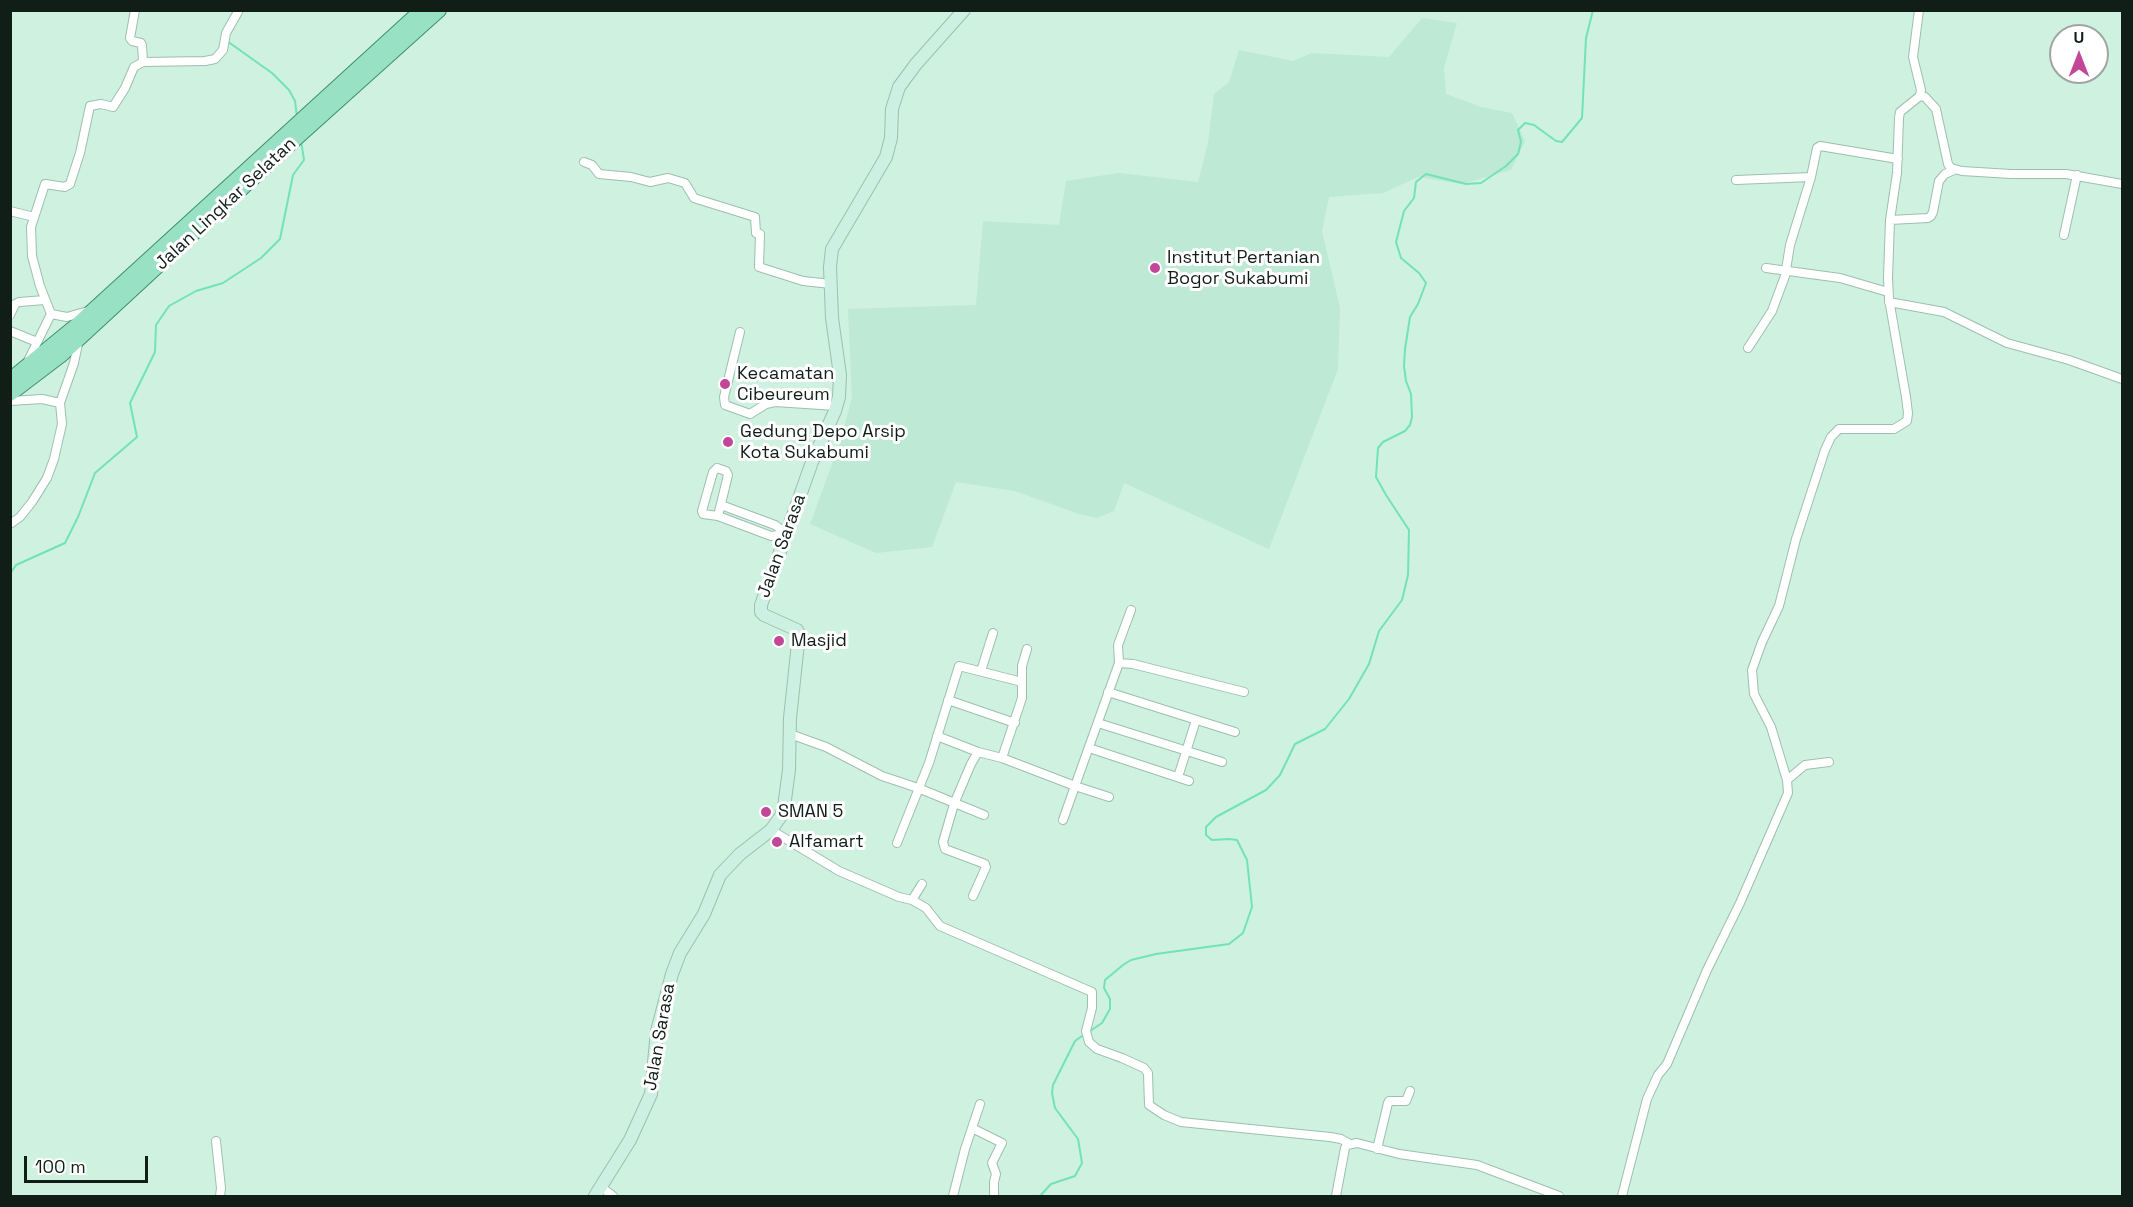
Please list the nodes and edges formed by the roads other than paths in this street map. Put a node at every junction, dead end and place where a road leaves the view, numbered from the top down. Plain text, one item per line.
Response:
1 (135, 10) edge
2 (239, 10) edge
3 (422, 10) edge
4 (439, 10) edge
5 (964, 10) edge
6 (1919, 10) edge
7 (143, 62) junction
8 (1920, 96) junction
9 (1898, 159) junction
10 (584, 162) dead end
11 (1954, 170) junction
12 (2077, 175) junction
13 (1811, 177) junction
14 (1736, 180) dead end
15 (2122, 183) edge
16 (10, 210) edge
17 (34, 217) junction
18 (1890, 220) junction
19 (2064, 235) dead end
20 (1766, 268) dead end
21 (1786, 270) junction
22 (831, 284) junction
23 (1888, 292) junction
24 (45, 300) junction
25 (1889, 302) junction
26 (97, 307) junction
27 (51, 314) junction
28 (10, 315) edge
29 (10, 331) edge
30 (740, 332) dead end
31 (79, 339) junction
32 (37, 342) junction
33 (1748, 348) dead end
34 (25, 369) junction
35 (2122, 379) edge
36 (10, 380) edge
37 (10, 394) edge
38 (10, 400) edge
39 (60, 403) junction
40 (836, 406) junction
41 (721, 505) junction
42 (718, 516) junction
43 (10, 524) edge
44 (787, 534) junction
45 (1131, 610) dead end
46 (993, 633) dead end
47 (1027, 649) dead end
48 (1119, 663) junction
49 (981, 671) junction
50 (1022, 682) junction
51 (1108, 692) junction
52 (1244, 692) dead end
53 (948, 700) junction
54 (1196, 720) junction
55 (1015, 723) junction
56 (1098, 723) junction
57 (1235, 732) dead end
58 (789, 734) junction
59 (937, 735) junction
60 (1089, 748) junction
61 (1186, 749) junction
62 (978, 752) junction
63 (1002, 758) junction
64 (1222, 762) dead end
65 (1829, 762) dead end
66 (1178, 777) junction
67 (1787, 780) junction
68 (1189, 781) dead end
69 (1075, 786) junction
70 (918, 788) junction
71 (1109, 797) dead end
72 (954, 804) junction
73 (984, 815) dead end
74 (1063, 820) dead end
75 (771, 830) junction
76 (897, 843) dead end
77 (922, 884) dead end
78 (973, 896) dead end
79 (912, 900) junction
80 (1410, 1091) dead end
81 (980, 1104) dead end
82 (972, 1128) junction
83 (216, 1141) dead end
84 (1350, 1144) junction
85 (1377, 1149) junction
86 (598, 1192) edge
87 (614, 1196) edge
88 (220, 1197) edge
89 (952, 1197) edge
90 (994, 1197) edge
91 (1336, 1197) edge
92 (1559, 1197) edge
93 (1622, 1197) edge

1 - 7 street
2 - 7 street
3 - 26 main road, Jalan Lingkar Selatan
4 - 31 main road, Jalan Lingkar Selatan
5 - 22 street, Jalan Sarasa
6 - 8 street
7 - 17 street
8 - 9 street
8 - 11 street
9 - 13 street
9 - 18 street
10 - 22 street
11 - 12 street
11 - 18 street
12 - 15 street
12 - 19 street
13 - 14 street
13 - 21 street
16 - 17 street
17 - 24 street
18 - 23 street
20 - 21 street
21 - 23 street
21 - 33 street
22 - 40 street, Jalan Sarasa
23 - 25 street
24 - 27 street
24 - 28 street
25 - 35 street
25 - 67 street
26 - 27 street
26 - 34 main road, Jalan Lingkar Selatan
27 - 32 street
29 - 32 street
30 - 40 street
31 - 37 main road, Jalan Lingkar Selatan
31 - 39 street
32 - 34 street
34 - 36 main road, Jalan Lingkar Selatan
38 - 39 street
39 - 43 street
40 - 44 street, Jalan Sarasa
41 - 42 street
41 - 42 street
41 - 44 street
42 - 44 street
44 - 58 street, Jalan Sarasa
45 - 48 street
46 - 49 street
47 - 50 street
48 - 51 street
48 - 52 street
49 - 50 street
49 - 53 street
50 - 55 street
51 - 54 street
51 - 56 street
53 - 55 street
53 - 59 street
54 - 57 street
54 - 61 street
55 - 63 street
56 - 60 street
56 - 61 street
58 - 70 street
58 - 75 street, Jalan Sarasa
59 - 62 street
59 - 70 street
60 - 66 street
60 - 69 street
61 - 64 street
61 - 66 street
62 - 63 street
62 - 72 street
63 - 69 street
65 - 67 street
66 - 68 street
67 - 93 street
69 - 71 street
69 - 74 street
70 - 72 street
70 - 76 street
72 - 73 street
72 - 78 street
75 - 79 street
75 - 86 street, Jalan Sarasa
77 - 79 street
79 - 84 street
80 - 85 street
81 - 82 street
82 - 89 street
82 - 90 street
83 - 88 street
84 - 85 street
84 - 91 street
85 - 92 street
86 - 87 street

